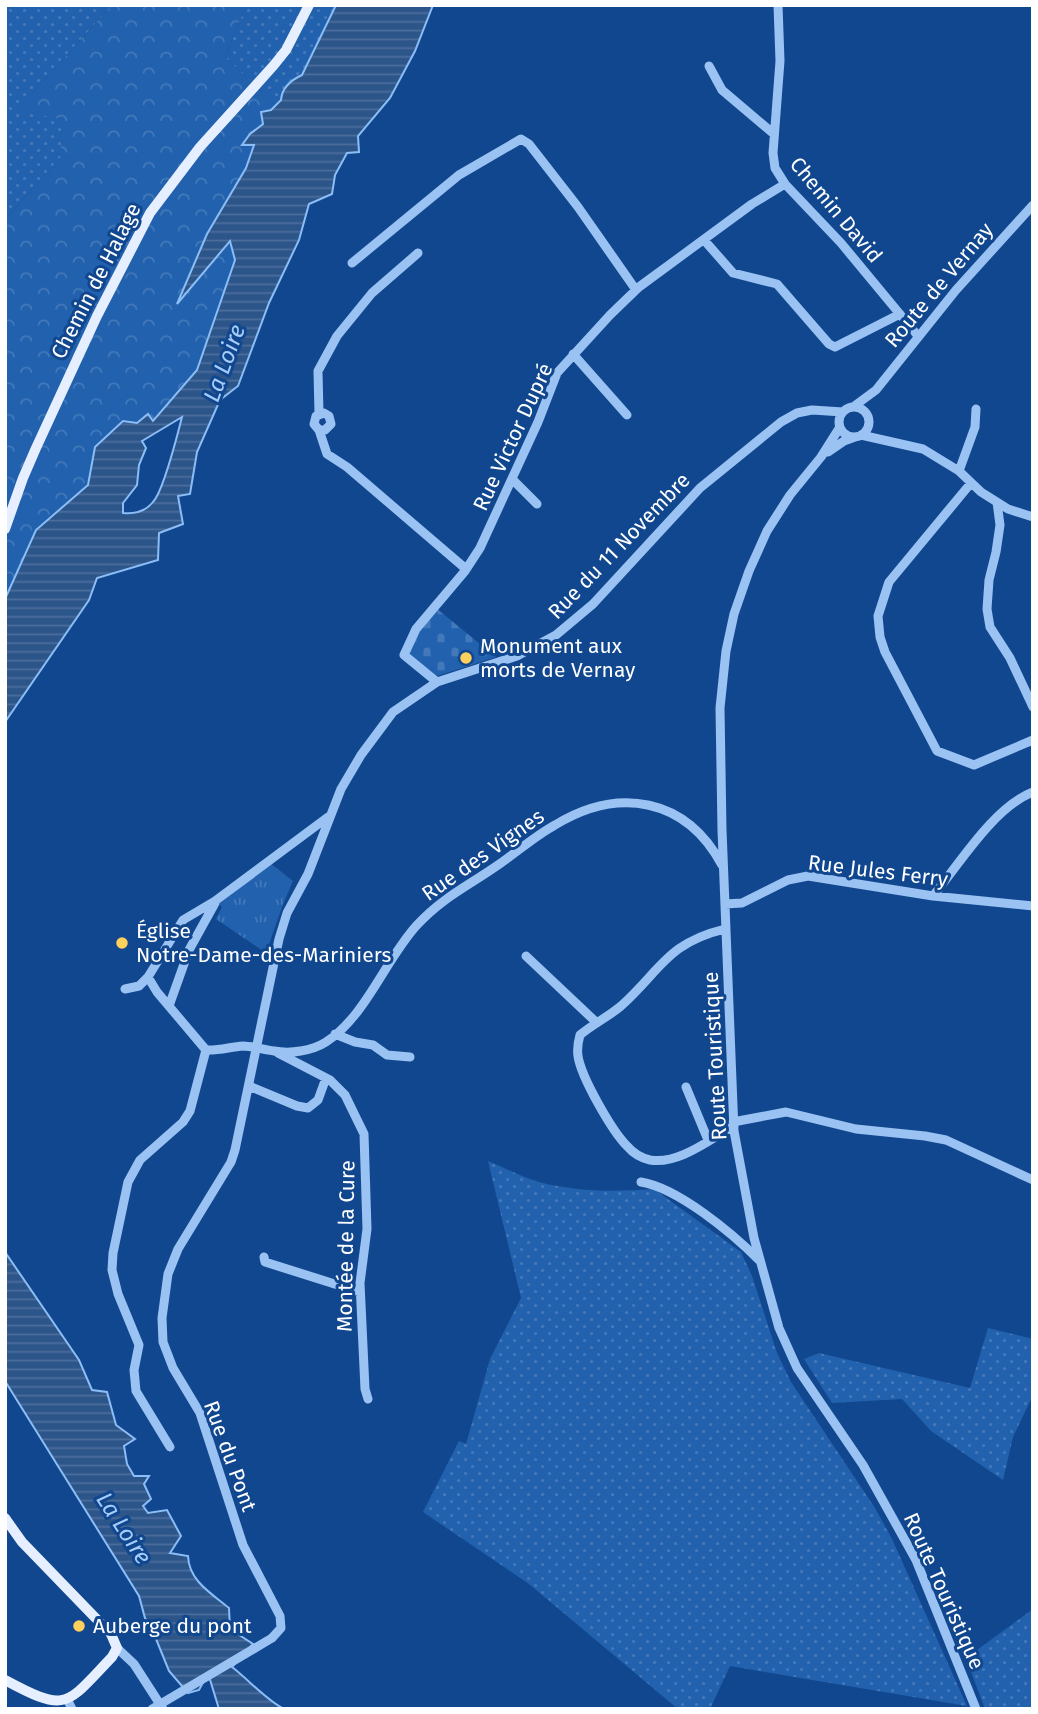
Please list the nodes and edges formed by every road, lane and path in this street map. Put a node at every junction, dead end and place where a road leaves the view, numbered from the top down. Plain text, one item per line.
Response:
1 (309, 5) edge
2 (778, 5) edge
3 (709, 66) dead end
4 (774, 134) junction
5 (785, 184) junction
6 (1033, 205) edge
7 (704, 240) junction
8 (418, 253) dead end
9 (352, 263) dead end
10 (636, 290) junction
11 (900, 314) junction
12 (918, 336) junction
13 (572, 354) junction
14 (876, 390) junction
15 (853, 407) junction
16 (976, 409) dead end
17 (812, 410) junction
18 (843, 412) junction
19 (319, 414) junction
20 (627, 415) dead end
21 (869, 422) junction
22 (840, 425) junction
23 (319, 430) junction
24 (858, 436) junction
25 (882, 438) junction
26 (821, 457) junction
27 (959, 471) junction
28 (512, 479) junction
29 (971, 483) junction
30 (997, 502) junction
31 (537, 504) dead end
32 (1033, 517) edge
33 (5, 528) edge
34 (466, 569) junction
35 (437, 682) junction
36 (1033, 707) edge
37 (1033, 740) edge
38 (1033, 792) edge
39 (328, 817) junction
40 (722, 830) junction
41 (699, 832) junction
42 (723, 867) junction
43 (933, 896) junction
44 (215, 901) junction
45 (724, 904) junction
46 (1033, 906) edge
47 (725, 929) junction
48 (526, 956) dead end
49 (148, 976) junction
50 (125, 989) dead end
51 (169, 1006) junction
52 (597, 1023) junction
53 (335, 1034) junction
54 (255, 1048) junction
55 (206, 1050) junction
56 (276, 1052) junction
57 (410, 1057) dead end
58 (326, 1078) junction
59 (249, 1086) junction
60 (685, 1087) dead end
61 (734, 1124) junction
62 (708, 1140) junction
63 (1033, 1180) edge
64 (641, 1181) dead end
65 (264, 1257) dead end
66 (760, 1261) junction
67 (360, 1292) junction
68 (368, 1399) dead end
69 (170, 1447) dead end
70 (5, 1518) edge
71 (117, 1648) junction
72 (5, 1680) edge
73 (70, 1705) edge
74 (152, 1709) edge
75 (163, 1709) edge
76 (976, 1709) edge

1 - 33 main road, Chemin de Halage
2 - 4 street, Chemin David
3 - 4 street
4 - 5 street, Chemin David
5 - 7 street, Rue Victor Dupré
5 - 11 street, Chemin David
6 - 12 street, Route de Vernay
7 - 10 street, Rue Victor Dupré
7 - 11 street
8 - 19 street
9 - 10 street
10 - 13 street, Rue Victor Dupré
11 - 12 street, Chemin David
12 - 14 street, Route de Vernay
13 - 20 street
13 - 28 street, Rue Victor Dupré
14 - 15 street, Route de Vernay
14 - 21 street, Route de Vernay
15 - 18 street
15 - 21 street
16 - 27 street
17 - 18 street, Rue du 11 Novembre
17 - 22 street
17 - 35 street, Rue du 11 Novembre
18 - 22 street
19 - 23 street
19 - 23 street
21 - 24 street
21 - 25 street
22 - 24 street
22 - 26 street, Route Touristique
23 - 34 street
24 - 25 street
24 - 26 street, Route Touristique
25 - 27 street
26 - 40 street, Route Touristique
27 - 29 street
28 - 31 street
28 - 34 street, Rue Victor Dupré
29 - 30 street
29 - 37 street
30 - 32 street
30 - 36 street
34 - 35 street, Rue Victor Dupré
35 - 39 street, Rue du 11 Novembre
38 - 43 street
39 - 44 street
39 - 54 street, Rue du 11 Novembre
40 - 41 street
40 - 42 street, Route Touristique
41 - 42 street, Rue des Vignes
41 - 53 street, Rue des Vignes
42 - 45 street, Route Touristique
43 - 45 street, Rue Jules Ferry
43 - 46 street, Rue Jules Ferry
44 - 49 street
44 - 51 street
45 - 47 street, Route Touristique
47 - 52 street
47 - 61 street, Route Touristique
48 - 52 street
49 - 50 street
49 - 51 street
51 - 55 street
52 - 62 street
53 - 56 street, Rue des Vignes
53 - 57 street
54 - 55 street, Rue des Vignes
54 - 56 street, Rue des Vignes
54 - 59 street, Rue du Pont
55 - 69 street
56 - 58 street, Montée de la Cure
58 - 59 street
58 - 67 street, Montée de la Cure
59 - 74 street, Rue du Pont, bridge
60 - 62 street
61 - 62 street
61 - 63 street
61 - 66 street, Route Touristique
64 - 66 street
65 - 67 street
66 - 76 street, Route Touristique
67 - 68 street, Montée de la Cure
70 - 71 main road
71 - 73 main road
71 - 75 street
72 - 73 main road

